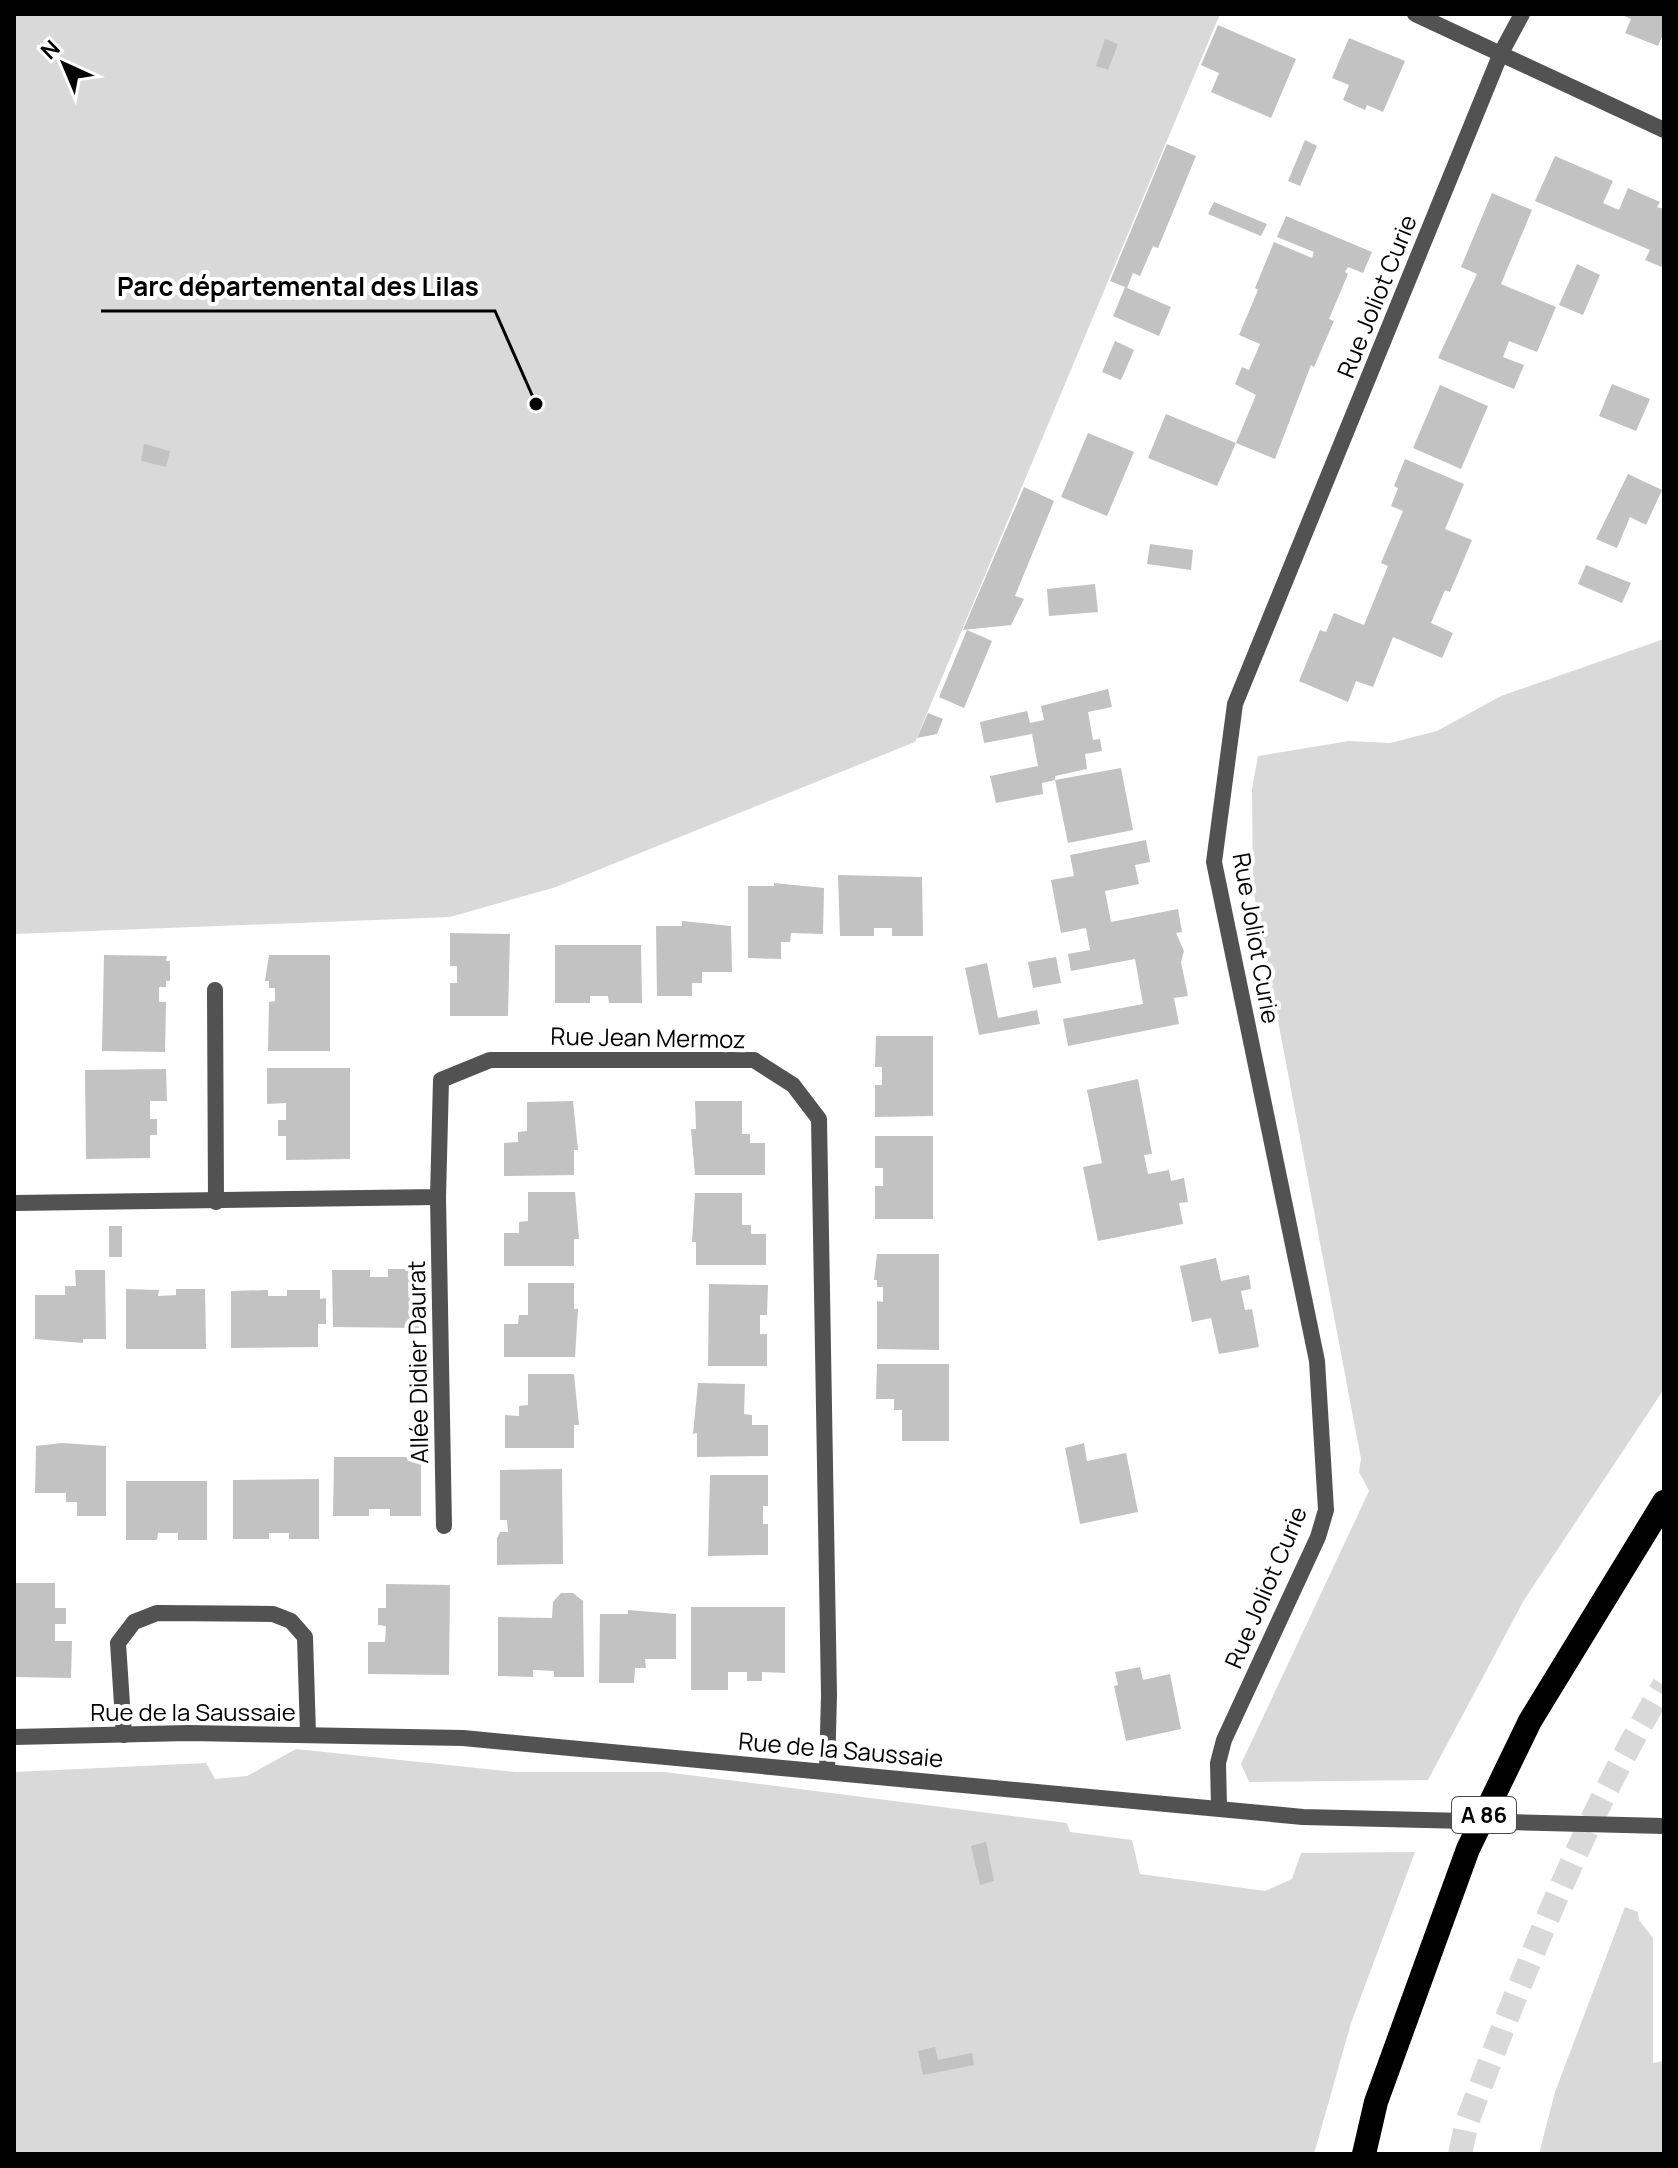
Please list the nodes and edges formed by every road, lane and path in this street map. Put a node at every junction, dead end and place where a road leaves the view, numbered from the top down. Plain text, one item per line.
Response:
1 (1415, 14) edge
2 (1522, 14) edge
3 (1501, 53) junction
4 (1664, 130) edge
5 (215, 990) dead end
6 (438, 1197) junction
7 (216, 1202) junction
8 (14, 1203) edge
9 (1664, 1502) edge
10 (444, 1526) dead end
11 (308, 1734) junction
12 (124, 1735) junction
13 (14, 1737) edge
14 (827, 1772) junction
15 (1219, 1807) junction
16 (1664, 1826) edge
17 (1364, 2154) edge

1 - 3 street
2 - 3 street, Rue Joliot Curie
3 - 4 street
3 - 15 street, Rue Joliot Curie
5 - 7 street
6 - 7 street
6 - 10 street, Allée Didier Daurat
6 - 14 street, Rue Jean Mermoz
7 - 8 street
9 - 17 highway, A 86
11 - 12 street, Rue de la Saussaie
11 - 12 street
11 - 14 street, Rue de la Saussaie
12 - 13 street, Rue de la Saussaie
14 - 15 street, Rue de la Saussaie
15 - 16 street, Rue de la Saussaie

